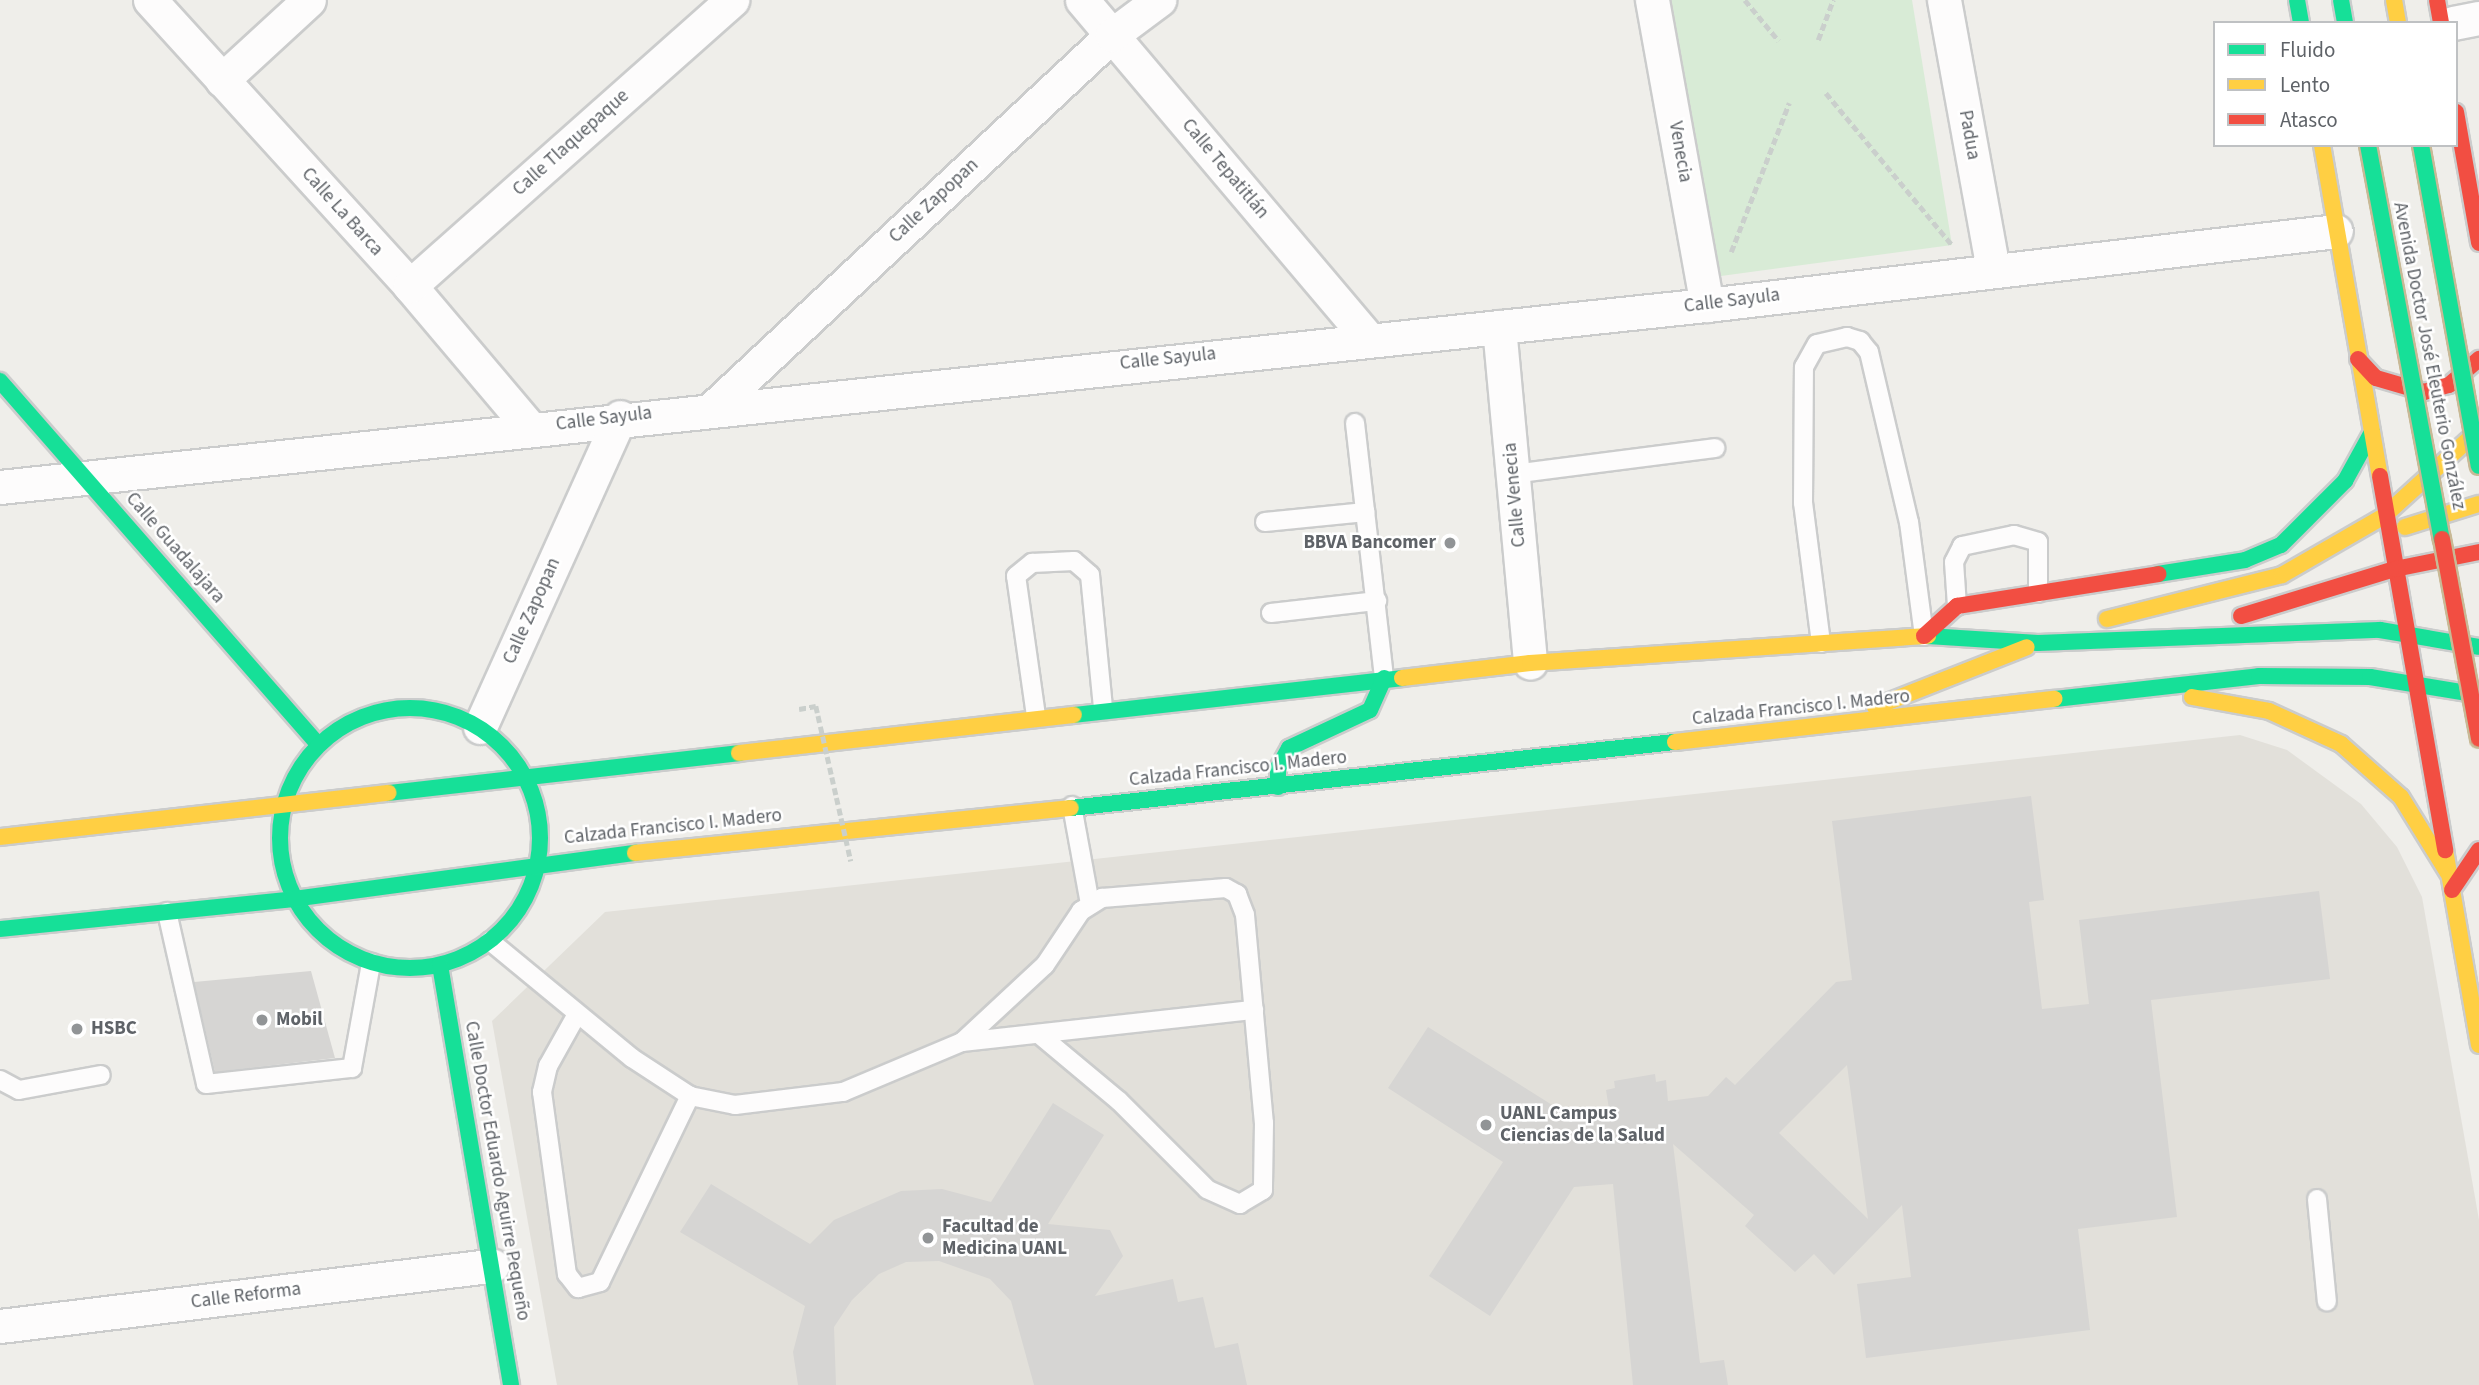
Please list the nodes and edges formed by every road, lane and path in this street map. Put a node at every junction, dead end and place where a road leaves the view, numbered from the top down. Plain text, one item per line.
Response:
1 (150, 0) edge
2 (309, 0) edge
3 (732, 0) edge
4 (1082, 0) edge
5 (1159, 0) edge
6 (1652, 0) edge
7 (1745, 0) edge
8 (1833, 0) edge
9 (1944, 0) edge
10 (2297, 0) edge
11 (2341, 0) edge
12 (2394, 0) edge
13 (2437, 0) edge
14 (2479, 18) edge
15 (2301, 21) edge
16 (2346, 21) edge
17 (2398, 21) edge
18 (2441, 21) edge
19 (2458, 22) edge
20 (1112, 35) junction
21 (1818, 40) dead end
22 (1779, 41) dead end
23 (222, 80) junction
24 (1826, 93) dead end
25 (1789, 103) dead end
26 (2458, 123) edge
27 (2322, 147) edge
28 (2368, 147) edge
29 (2421, 147) edge
30 (1950, 228) dead end
31 (2336, 231) junction
32 (2479, 243) edge
33 (1726, 264) dead end
34 (1993, 270) junction
35 (410, 286) junction
36 (1707, 304) junction
37 (1499, 327) junction
38 (1368, 338) junction
39 (2358, 359) junction
40 (2479, 359) edge
41 (0, 381) edge
42 (714, 407) junction
43 (620, 417) junction
44 (1355, 423) dead end
45 (530, 428) junction
46 (2479, 429) edge
47 (2372, 432) junction
48 (1715, 448) dead end
49 (2479, 466) edge
50 (2377, 469) junction
51 (1513, 474) junction
52 (86, 478) junction
53 (2425, 483) junction
54 (0, 487) edge
55 (2479, 504) edge
56 (1366, 512) junction
57 (1265, 523) dead end
58 (2385, 524) junction
59 (2479, 552) edge
60 (2395, 569) junction
61 (2038, 593) junction
62 (1377, 601) junction
63 (1957, 606) junction
64 (1271, 613) dead end
65 (2182, 632) junction
66 (2407, 635) junction
67 (1924, 636) junction
68 (1821, 643) junction
69 (2038, 643) junction
70 (2479, 647) edge
71 (1530, 663) junction
72 (1384, 678) junction
73 (2415, 684) junction
74 (2148, 691) junction
75 (2479, 695) edge
76 (816, 706) dead end
77 (1103, 708) junction
78 (1036, 716) junction
79 (1831, 726) junction
80 (480, 727) junction
81 (2479, 739) edge
82 (318, 744) junction
83 (527, 778) junction
84 (1278, 787) junction
85 (1072, 806) junction
86 (281, 809) junction
87 (0, 836) edge
88 (2479, 850) edge
89 (851, 861) dead end
90 (538, 864) junction
91 (2448, 873) junction
92 (2452, 890) junction
93 (293, 899) junction
94 (1090, 904) junction
95 (167, 912) junction
96 (0, 929) edge
97 (490, 941) junction
98 (372, 963) junction
99 (440, 965) junction
100 (1254, 1010) junction
101 (576, 1016) junction
102 (1039, 1034) junction
103 (962, 1042) junction
104 (2479, 1045) edge
105 (101, 1075) dead end
106 (0, 1080) edge
107 (690, 1096) junction
108 (2317, 1199) dead end
109 (492, 1266) junction
110 (2327, 1302) dead end
111 (0, 1326) edge
112 (511, 1385) edge

1 - 23 street, Calle La Barca
2 - 23 street
3 - 35 street, Calle Tlaquepaque
4 - 20 street, Calle Tepatitlán
5 - 20 street, Calle Zapopan
6 - 36 street, Venecia
7 - 22 path
8 - 21 path
9 - 34 street, Padua
10 - 15 main road
11 - 16 main road
12 - 17 main road
13 - 18 main road
14 - 19 street
20 - 38 street, Calle Tepatitlán
20 - 42 street, Calle Zapopan
23 - 35 street, Calle La Barca
24 - 30 path
25 - 33 path
26 - 32 main road
27 - 31 main road
28 - 81 main road, Avenida Doctor José Eleuterio González, bridge
29 - 49 main road, Avenida Doctor José Eleuterio González, bridge
31 - 34 street, Calle Sayula
31 - 39 main road
34 - 36 street, Calle Sayula
35 - 45 street, Calle La Barca
36 - 37 street, Calle Sayula
37 - 38 street, Calle Sayula
37 - 51 street, Calle Venecia
38 - 42 street, Calle Sayula
39 - 40 main road
39 - 47 main road
41 - 52 main road, Calle Guadalajara
42 - 43 street, Calle Sayula
43 - 45 street, Calle Sayula
43 - 80 street, Calle Zapopan
44 - 56 lane
45 - 52 street, Calle Sayula
46 - 53 main road
47 - 50 main road
47 - 61 main road
48 - 51 lane
50 - 53 main road
50 - 58 main road
51 - 71 street, Calle Venecia
52 - 54 street, Calle Sayula
52 - 82 main road, Calle Guadalajara
53 - 58 main road
55 - 58 main road
56 - 57 lane
56 - 62 lane
58 - 60 main road
58 - 69 main road
59 - 60 main road
60 - 65 main road
60 - 66 main road
61 - 63 main road
61 - 63 lane
62 - 64 lane
62 - 72 lane
63 - 67 main road
65 - 66 main road
65 - 69 main road
66 - 70 main road
66 - 73 main road
67 - 68 main road
67 - 68 lane
67 - 69 main road
68 - 71 main road
69 - 79 main road
71 - 72 main road
72 - 77 main road
72 - 84 main road
73 - 74 main road, Calzada Francisco I. Madero
73 - 75 main road, Calzada Francisco I. Madero
73 - 91 main road
74 - 79 main road, Calzada Francisco I. Madero
74 - 91 main road
76 - 89 path, bridge
77 - 78 main road
77 - 78 lane
78 - 83 main road
79 - 84 main road, Calzada Francisco I. Madero
80 - 82 main road
80 - 83 main road
82 - 86 main road
83 - 86 main road
83 - 90 main road
84 - 85 main road, Calzada Francisco I. Madero
85 - 90 main road, Calzada Francisco I. Madero
85 - 94 lane
86 - 87 main road
86 - 93 main road
88 - 92 main road
90 - 93 main road, Calzada Francisco I. Madero
90 - 97 main road
91 - 92 main road
92 - 104 main road
93 - 95 main road, Calzada Francisco I. Madero
93 - 98 main road
94 - 100 lane
94 - 103 lane
95 - 96 main road, Calzada Francisco I. Madero
95 - 98 lane
97 - 99 main road
97 - 101 lane
98 - 99 main road
99 - 109 main road, Calle Doctor Eduardo Aguirre Pequeño
100 - 102 lane
100 - 102 lane
101 - 107 lane
101 - 107 lane
102 - 103 lane
103 - 107 lane
105 - 106 lane
108 - 110 lane
109 - 111 street, Calle Reforma
109 - 112 main road, Calle Doctor Eduardo Aguirre Pequeño

